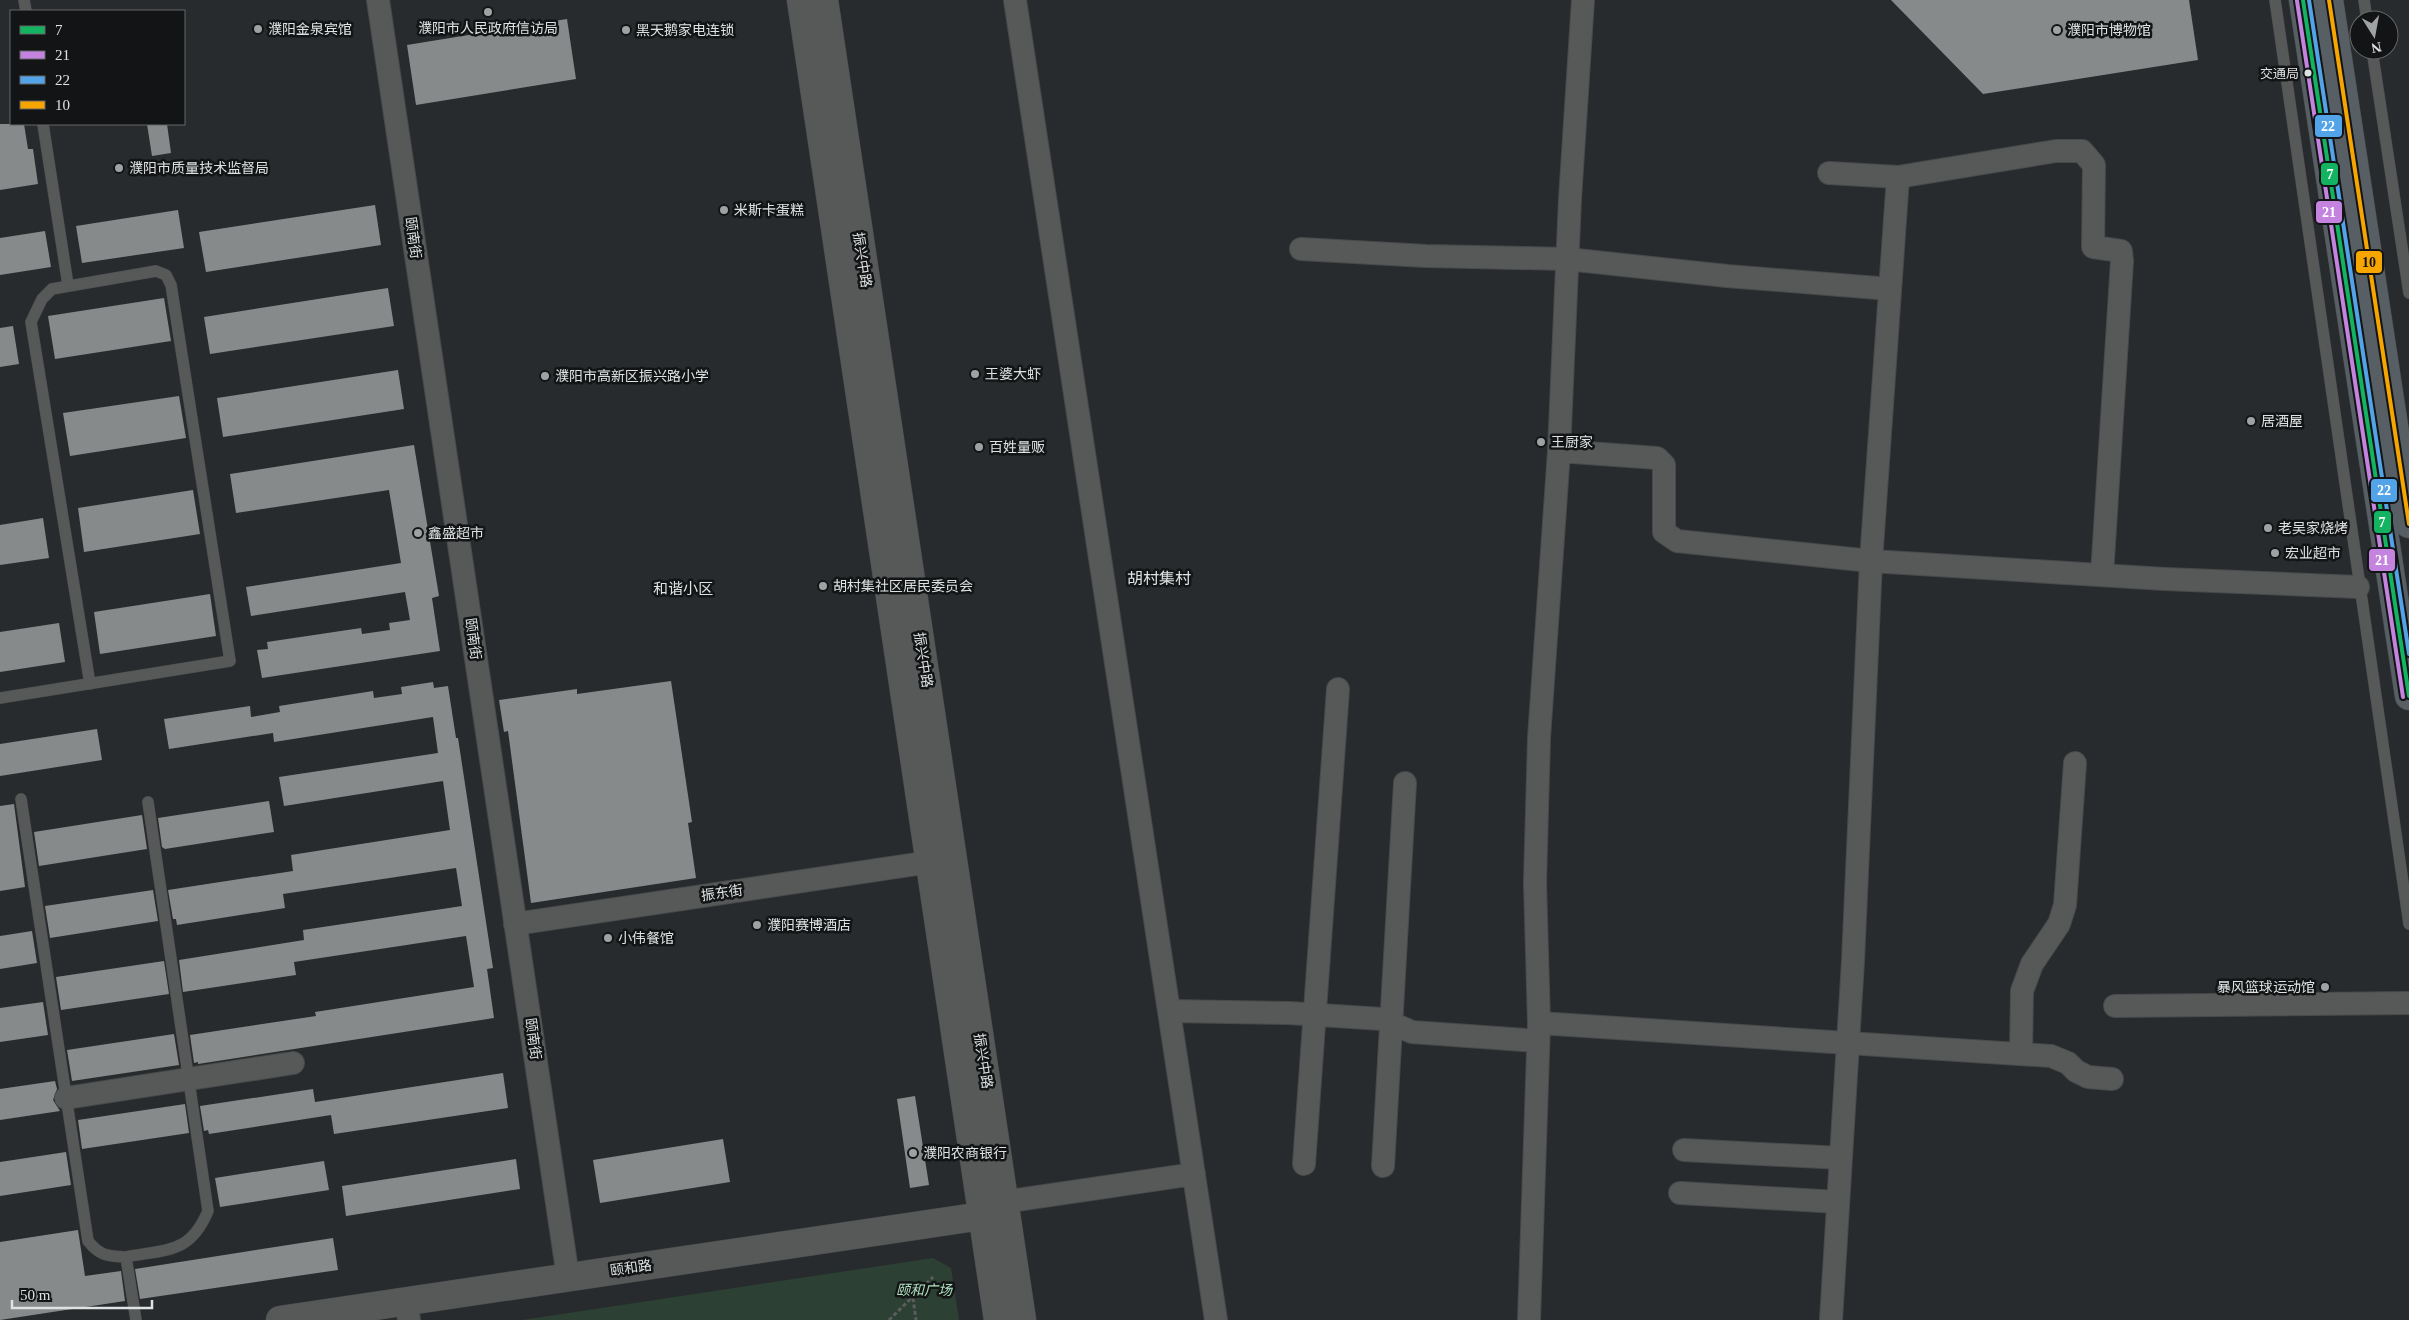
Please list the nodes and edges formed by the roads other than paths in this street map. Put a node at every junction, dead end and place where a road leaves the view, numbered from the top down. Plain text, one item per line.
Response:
1 (378, 0) edge
2 (801, 0) edge
3 (824, 0) edge
4 (1014, 0) edge
5 (1583, 0) edge
6 (2274, 0) edge
7 (2303, 0) edge
8 (2329, 0) edge
9 (2374, 60) edge
10 (43, 125) edge
11 (1829, 173) dead end
12 (1898, 176) junction
13 (1301, 249) dead end
14 (1568, 258) junction
15 (68, 285) junction
16 (1890, 289) junction
17 (2409, 293) edge
18 (1559, 451) junction
19 (2409, 524) edge
20 (1871, 561) junction
21 (2102, 575) junction
22 (2358, 587) junction
23 (90, 684) junction
24 (1338, 689) dead end
25 (2409, 696) edge
26 (0, 698) edge
27 (2075, 763) dead end
28 (1405, 783) dead end
29 (21, 799) dead end
30 (148, 802) dead end
31 (930, 862) junction
32 (515, 924) junction
33 (2409, 924) edge
34 (2409, 1003) edge
35 (2115, 1006) dead end
36 (1169, 1011) junction
37 (1315, 1015) junction
38 (1392, 1023) junction
39 (1538, 1032) junction
40 (1848, 1044) junction
41 (2021, 1054) junction
42 (293, 1063) dead end
43 (189, 1079) junction
44 (2112, 1079) dead end
45 (66, 1098) junction
46 (1684, 1150) dead end
47 (1841, 1158) junction
48 (1304, 1164) dead end
49 (1383, 1166) dead end
50 (1194, 1174) junction
51 (1680, 1193) dead end
52 (1838, 1202) junction
53 (993, 1209) junction
54 (126, 1257) junction
55 (568, 1277) junction
56 (408, 1311) edge
57 (136, 1320) edge
58 (280, 1320) edge
59 (998, 1320) edge
60 (1022, 1320) edge
61 (1216, 1320) edge
62 (1529, 1320) edge
63 (1832, 1320) edge

1 - 32 street, 颐南街
2 - 31 street, 振兴中路
3 - 53 street, 振兴中路
4 - 36 street
5 - 14 street
6 - 22 lane
7 - 25 main road
8 - 19 main road
9 - 17 lane
10 - 15 lane
11 - 12 street
12 - 16 street
12 - 21 street
13 - 14 street
14 - 16 street
14 - 18 street
15 - 23 lane
15 - 23 lane
16 - 20 street
18 - 20 street
18 - 39 street
20 - 21 street
20 - 40 street
21 - 22 street
22 - 33 lane
23 - 26 lane
24 - 37 street
27 - 41 street
28 - 38 street
29 - 45 lane
30 - 43 lane
31 - 32 street, 振东街
31 - 53 street, 振兴中路
32 - 55 street, 颐南街
34 - 35 street
36 - 37 street
36 - 50 street
37 - 38 street
37 - 48 street
38 - 39 street
38 - 49 street
39 - 40 street
39 - 62 street
40 - 41 street
40 - 47 street
41 - 44 street
42 - 43 street
43 - 45 street
43 - 54 lane
45 - 54 lane
46 - 47 street
47 - 52 street
50 - 53 street
50 - 61 street
51 - 52 street
52 - 63 street
53 - 55 street, 颐和路
53 - 59 street, 振兴中路
53 - 60 street, 振兴中路
54 - 57 lane
55 - 56 street, 颐和路
56 - 58 street, 颐和路

